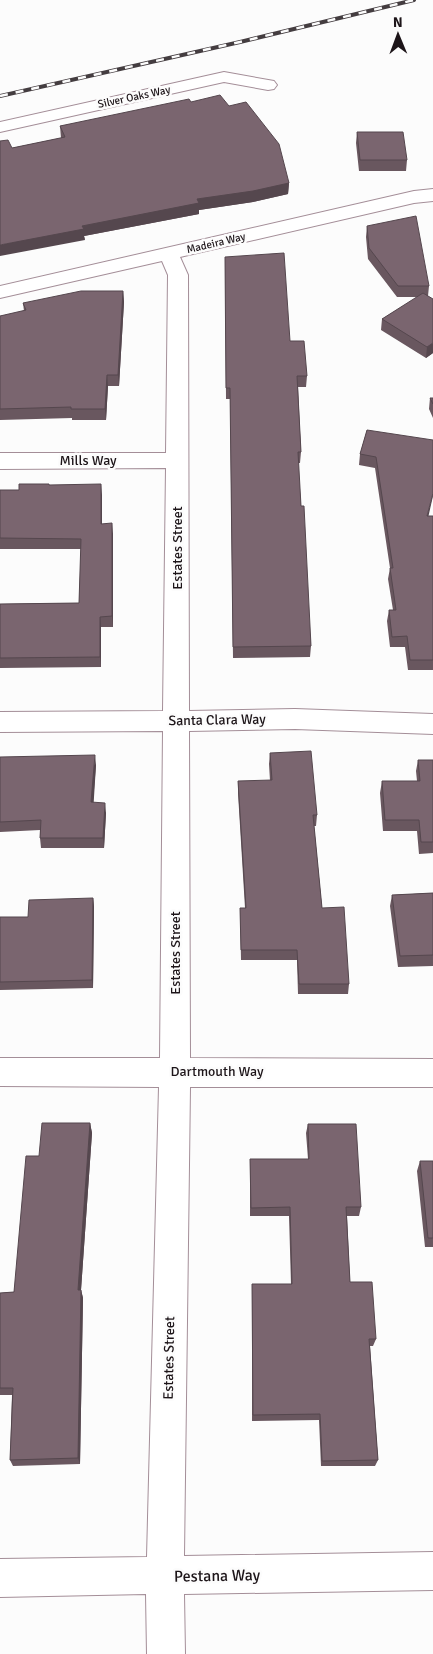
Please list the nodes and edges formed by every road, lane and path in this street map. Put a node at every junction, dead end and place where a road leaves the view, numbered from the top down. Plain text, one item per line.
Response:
1 (268, 85) dead end
2 (0, 127) edge
3 (433, 196) edge
4 (169, 253) junction
5 (0, 292) edge
6 (177, 460) junction
7 (0, 461) edge
8 (0, 722) edge
9 (177, 722) junction
10 (433, 724) edge
11 (175, 1071) junction
12 (0, 1072) edge
13 (433, 1073) edge
14 (433, 1572) edge
15 (165, 1577) junction
16 (0, 1578) edge
17 (166, 1654) edge

1 - 2 street, Silver Oaks Way
3 - 4 street, Madeira Way
4 - 5 street, Madeira Way
4 - 6 street, Estates Street
6 - 7 street, Mills Way
6 - 9 street, Estates Street
8 - 9 street, Santa Clara Way
9 - 10 street, Santa Clara Way
9 - 11 street, Estates Street
11 - 12 street, Dartmouth Way
11 - 13 street, Dartmouth Way
11 - 15 street, Estates Street
14 - 15 street, Pestana Way
15 - 16 street, Pestana Way
15 - 17 street, Estates Street

